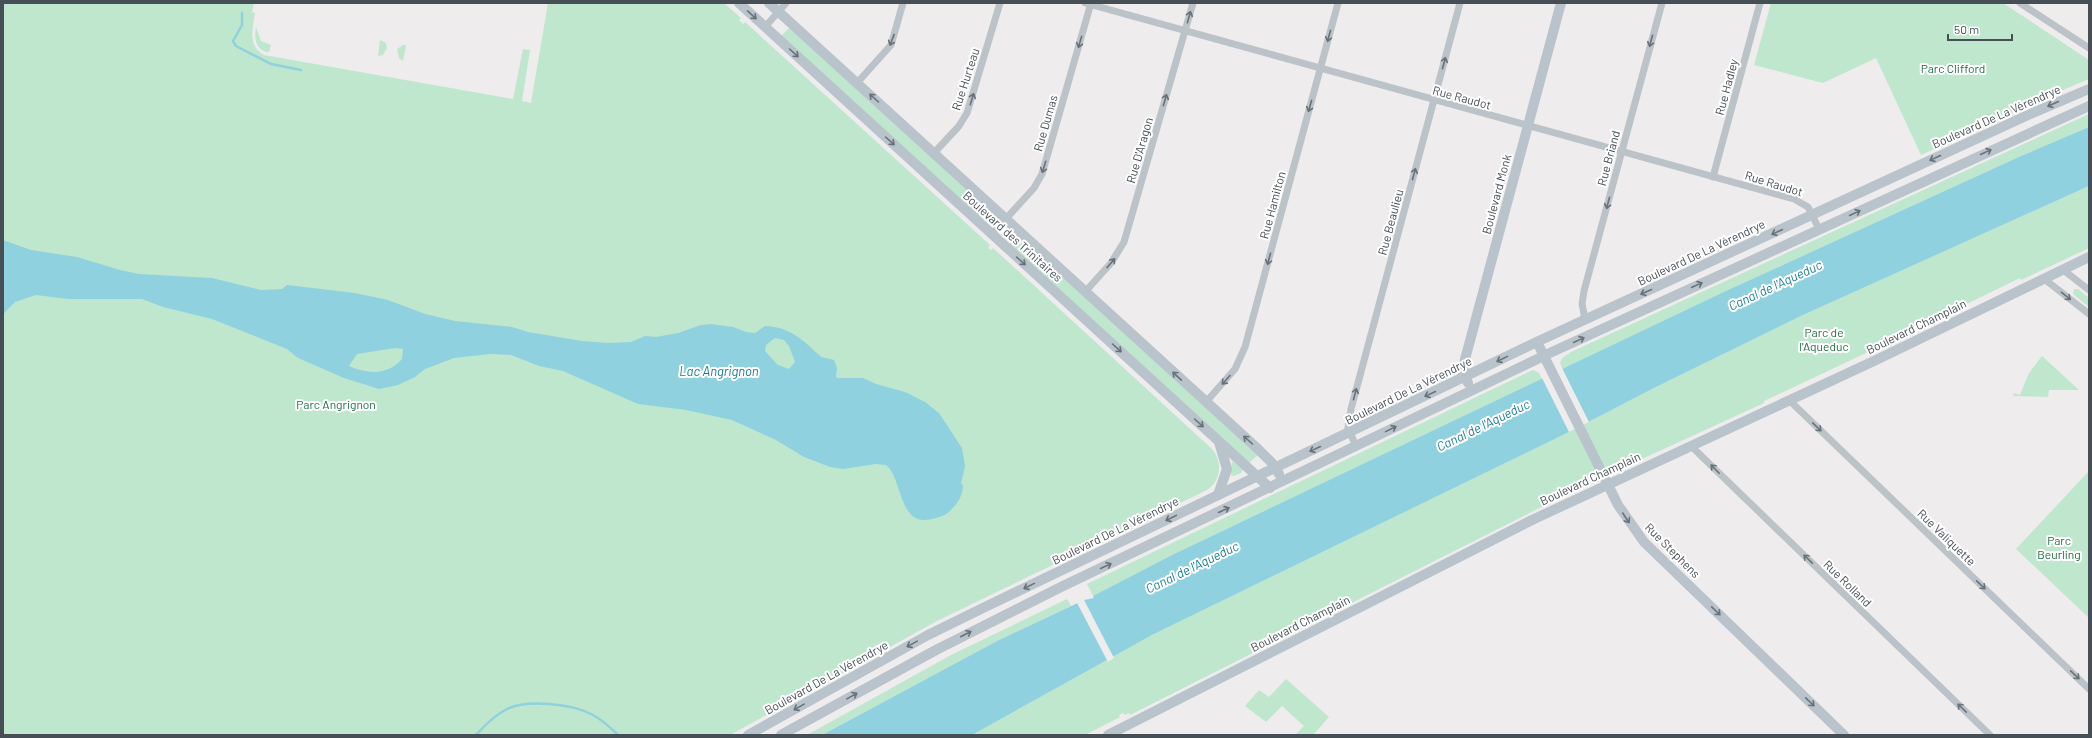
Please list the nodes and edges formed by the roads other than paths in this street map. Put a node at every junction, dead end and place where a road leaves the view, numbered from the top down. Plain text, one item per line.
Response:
1 (739, 3) edge
2 (769, 3) edge
3 (786, 3) edge
4 (903, 3) edge
5 (1000, 3) edge
6 (1193, 3) edge
7 (1338, 3) edge
8 (1460, 3) edge
9 (1561, 3) edge
10 (1662, 3) edge
11 (1760, 3) edge
12 (2020, 3) edge
13 (1089, 4) edge
14 (779, 12) junction
15 (765, 27) junction
16 (1185, 31) junction
17 (2089, 48) edge
18 (1320, 69) junction
19 (857, 83) junction
20 (2089, 89) edge
21 (1434, 101) junction
22 (2089, 106) edge
23 (1528, 126) junction
24 (1621, 152) junction
25 (934, 153) junction
26 (1713, 177) junction
27 (1813, 215) junction
28 (1006, 219) junction
29 (1819, 229) junction
30 (992, 234) junction
31 (2089, 257) edge
32 (2062, 269) junction
33 (2043, 278) junction
34 (2089, 290) edge
35 (1085, 292) junction
36 (2089, 314) edge
37 (1585, 320) junction
38 (1537, 342) junction
39 (1544, 356) junction
40 (1465, 377) junction
41 (1472, 391) junction
42 (1789, 400) junction
43 (1206, 402) junction
44 (1350, 432) junction
45 (1219, 441) junction
46 (1356, 446) junction
47 (1691, 446) junction
48 (1275, 468) junction
49 (1258, 476) junction
50 (1283, 481) junction
51 (1608, 484) junction
52 (1270, 488) junction
53 (1218, 495) junction
54 (2089, 689) edge
55 (748, 735) edge
56 (781, 735) edge
57 (1108, 735) edge
58 (1844, 735) edge
59 (1990, 735) edge

1 -> 15 main road, Boulevard des Trinitaires
2 - 14 main road, Boulevard des Trinitaires
3 - 14 street
4 -> 19 street
25 -> 5 street, Rue Hurteau
16 -> 6 street, Rue D'Aragon
7 -> 18 street, Rue Hamilton
21 -> 8 street, Rue Beaulieu
9 - 23 main road, Boulevard Monk
10 -> 24 street, Rue Briand
11 - 26 street, Rue Hadley
12 - 17 street
13 - 16 street, Rue Raudot
13 -> 28 street, Rue Dumas
14 - 15 street
14 - 19 main road, Boulevard des Trinitaires
15 -> 30 main road, Boulevard des Trinitaires
16 - 18 street, Rue Raudot
35 -> 16 street, Rue D'Aragon
18 - 21 street, Rue Raudot
18 -> 43 street, Rue Hamilton
25 -> 19 main road, Boulevard des Trinitaires
20 -> 27 main road, Boulevard De La Vérendrye
21 - 23 street, Rue Raudot
44 -> 21 street, Rue Beaulieu
29 -> 22 main road
23 - 24 street, Rue Raudot
23 - 40 main road, Boulevard Monk
24 - 26 street, Rue Raudot
24 -> 37 street, Rue Briand
25 - 28 main road, Boulevard des Trinitaires
26 - 27 street, Rue Raudot
27 - 29 street, Rue Raudot
27 -> 37 main road, Boulevard De La Vérendrye
28 - 30 street, Rue Dumas
28 - 35 main road, Boulevard des Trinitaires
39 -> 29 main road
30 -> 45 main road, Boulevard des Trinitaires
31 - 32 main road, Boulevard Champlain
32 - 33 main road, Boulevard Champlain
32 - 34 street
33 -> 36 street
33 - 42 main road, Boulevard Champlain
43 -> 35 main road, Boulevard des Trinitaires
37 - 38 main road, Boulevard De La Vérendrye
38 - 39 main road, Rue Stephens
38 -> 40 main road, Boulevard De La Vérendrye
39 - 41 main road
39 - 51 main road, Rue Stephens
40 - 41 main road, Boulevard Monk
40 -> 44 main road, Boulevard De La Vérendrye
46 -> 41 main road
42 - 47 main road, Boulevard Champlain
42 -> 54 street, Rue Valiquette
48 -> 43 main road, Boulevard des Trinitaires
44 - 46 street, Rue Beaulieu
44 -> 48 main road, Boulevard De La Vérendrye
45 - 49 main road, Boulevard des Trinitaires
45 - 53 main road
46 - 50 main road
47 - 51 main road, Boulevard Champlain
59 -> 47 street, Rue Rolland
48 - 49 main road, Boulevard De La Vérendrye
48 - 50 main road, Boulevard des Trinitaires
49 - 52 main road, Boulevard des Trinitaires
49 - 53 main road, Boulevard De La Vérendrye
50 - 52 main road
51 - 57 main road, Boulevard Champlain
51 -> 58 main road, Rue Stephens
56 -> 52 main road
53 -> 55 main road, Boulevard De La Vérendrye

